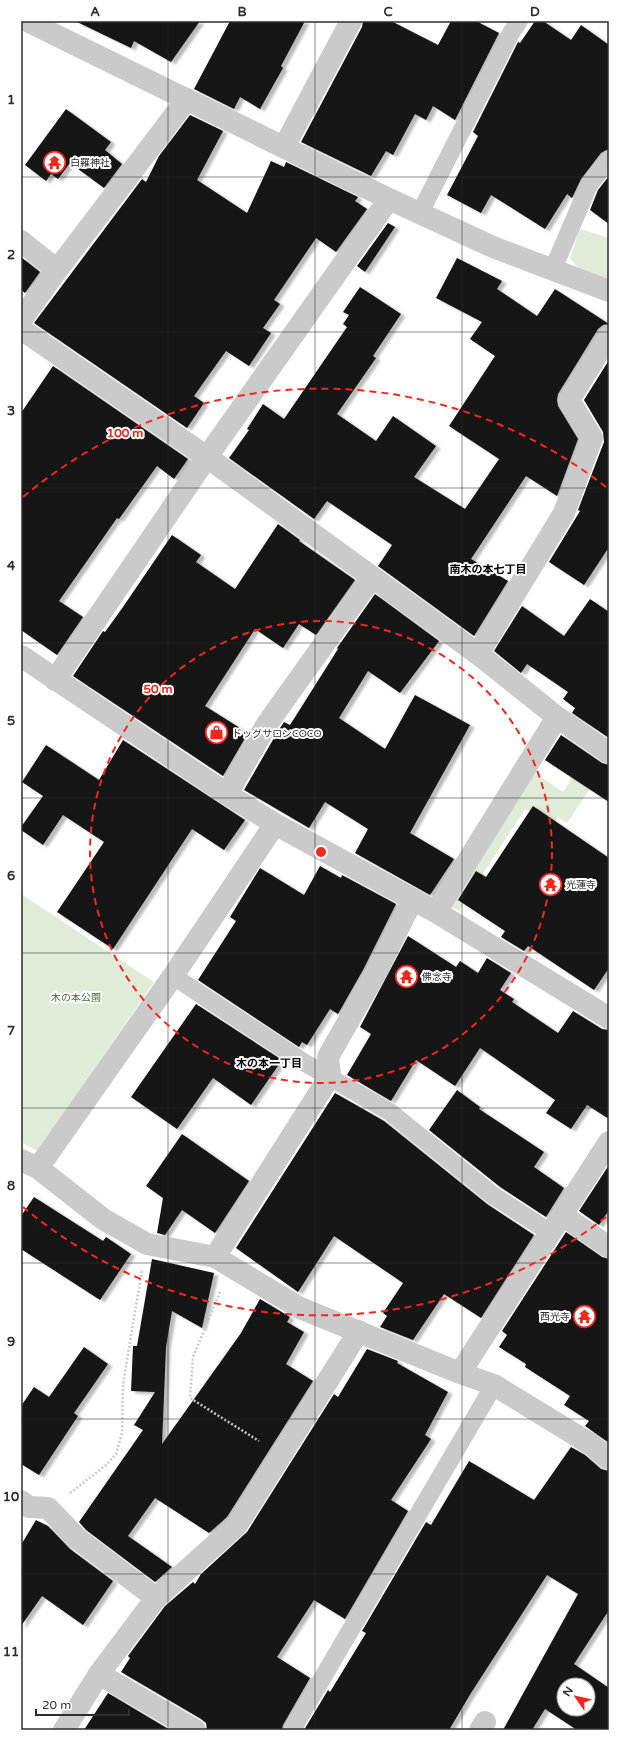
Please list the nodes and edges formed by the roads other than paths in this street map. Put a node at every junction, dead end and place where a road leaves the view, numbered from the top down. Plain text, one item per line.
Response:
1 (27, 21) edge
2 (351, 21) edge
3 (519, 21) edge
4 (187, 99) junction
5 (284, 147) junction
6 (609, 159) edge
7 (389, 199) junction
8 (420, 213) junction
9 (21, 241) edge
10 (552, 269) junction
11 (57, 270) junction
12 (609, 291) edge
13 (21, 320) edge
14 (21, 329) edge
15 (609, 336) edge
16 (207, 457) junction
17 (372, 577) junction
18 (478, 654) junction
19 (21, 656) edge
20 (55, 680) junction
21 (557, 717) junction
22 (609, 753) edge
23 (227, 794) junction
24 (275, 824) junction
25 (413, 899) junction
26 (436, 912) junction
27 (173, 976) junction
28 (609, 1018) edge
29 (330, 1076) junction
30 (609, 1142) edge
31 (30, 1164) edge
32 (556, 1224) junction
33 (609, 1247) edge
34 (224, 1263) junction
35 (359, 1331) junction
36 (460, 1374) junction
37 (494, 1385) junction
38 (609, 1459) edge
39 (30, 1508) edge
40 (156, 1598) junction
41 (100, 1674) junction
42 (64, 1730) edge
43 (195, 1730) edge
44 (292, 1730) edge

1 - 4 street
2 - 5 street
3 - 8 lane
4 - 5 street
4 - 11 street
5 - 7 street
6 - 10 lane
7 - 8 street
7 - 16 street
8 - 10 street
9 - 11 street
10 - 12 street
11 - 13 street
14 - 16 street
15 - 18 street
16 - 17 street
16 - 20 street
17 - 18 street
17 - 23 street
18 - 21 street
19 - 20 street
20 - 23 street
21 - 22 street
21 - 26 street
23 - 24 street
24 - 25 street
24 - 27 street
25 - 26 street
25 - 29 street
26 - 28 street
27 - 29 lane
27 - 31 street
29 - 32 lane
29 - 34 street
30 - 32 street
31 - 34 street
32 - 33 street
32 - 36 street
34 - 35 street
35 - 36 street
35 - 40 street
36 - 37 street
37 - 38 street
37 - 44 lane
39 - 40 street
40 - 41 street
41 - 42 street
41 - 43 street

